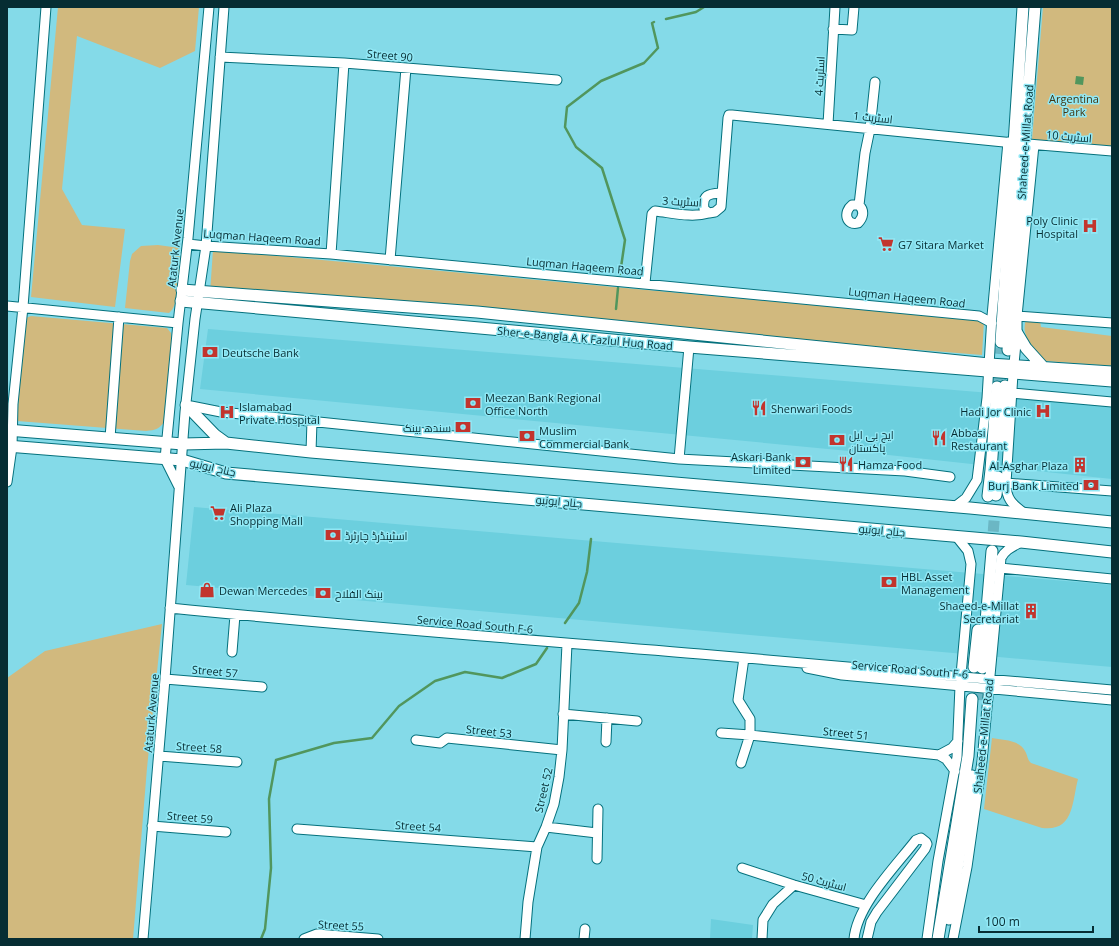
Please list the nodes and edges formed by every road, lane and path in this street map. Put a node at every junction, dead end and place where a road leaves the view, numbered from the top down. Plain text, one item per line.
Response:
1 (46, 7) edge
2 (209, 7) edge
3 (224, 7) edge
4 (835, 7) edge
5 (854, 7) edge
6 (1023, 7) edge
7 (1035, 7) edge
8 (833, 29) junction
9 (220, 57) junction
10 (344, 63) junction
11 (406, 68) junction
12 (558, 80) dead end
13 (874, 82) dead end
14 (729, 115) joint
15 (828, 124) junction
16 (870, 129) junction
17 (1020, 144) junction
18 (1112, 151) edge
19 (722, 193) junction
20 (859, 206) dead end
21 (709, 213) junction
22 (188, 244) junction
23 (206, 246) junction
24 (331, 254) junction
25 (390, 260) junction
26 (645, 283) junction
27 (182, 296) junction
28 (199, 297) junction
29 (7, 306) edge
30 (23, 307) junction
31 (993, 309) junction
32 (979, 316) junction
33 (1017, 316) junction
34 (119, 317) junction
35 (178, 323) junction
36 (992, 323) junction
37 (1112, 323) edge
38 (1017, 333) junction
39 (689, 347) junction
40 (1004, 349) tunnel mouth
41 (989, 368) junction
42 (1044, 368) junction
43 (1013, 370) junction
44 (1112, 372) edge
45 (1112, 381) edge
46 (1005, 388) junction
47 (1112, 402) edge
48 (186, 405) junction
49 (312, 421) junction
50 (10, 431) edge
51 (110, 438) junction
52 (166, 443) junction
53 (226, 443) junction
54 (183, 444) junction
55 (10, 447) edge
56 (311, 452) junction
57 (165, 458) junction
58 (679, 459) junction
59 (182, 460) junction
60 (950, 477) dead end
61 (7, 482) edge
62 (1006, 483) junction
63 (180, 488) junction
64 (1112, 491) edge
65 (992, 495) tunnel mouth
66 (949, 507) junction
67 (1024, 513) junction
68 (1112, 522) edge
69 (956, 536) junction
70 (1021, 542) junction
71 (989, 551) tunnel mouth
72 (1112, 552) edge
73 (1000, 568) junction
74 (1112, 579) edge
75 (170, 608) junction
76 (235, 614) junction
77 (567, 644) junction
78 (232, 652) dead end
79 (744, 658) junction
80 (978, 668) tunnel mouth
81 (166, 679) junction
82 (960, 682) junction
83 (988, 684) junction
84 (262, 687) dead end
85 (1112, 690) edge
86 (1112, 700) edge
87 (563, 714) junction
88 (607, 718) junction
89 (637, 721) dead end
90 (721, 733) dead end
91 (750, 734) junction
92 (416, 740) dead end
93 (958, 741) junction
94 (606, 742) dead end
95 (562, 750) junction
96 (940, 755) junction
97 (159, 756) junction
98 (237, 762) dead end
99 (741, 762) dead end
100 (955, 771) junction
101 (598, 809) dead end
102 (152, 826) junction
103 (546, 827) junction
104 (297, 829) dead end
105 (226, 832) dead end
106 (597, 833) junction
107 (537, 847) junction
108 (596, 859) dead end
109 (742, 868) dead end
110 (794, 885) junction
111 (866, 905) junction
112 (585, 929) dead end
113 (143, 939) edge
114 (304, 939) edge
115 (378, 939) edge
116 (525, 939) edge
117 (584, 939) edge
118 (762, 939) edge
119 (854, 939) edge
120 (866, 939) edge
121 (926, 939) edge
122 (938, 939) edge
123 (945, 939) edge
124 (953, 939) edge

1 - 30 street
2 - 22 street, Ataturk Avenue
3 - 9 street, Ataturk Avenue
4 - 8 street, اسٹریٹ 4
5 - 8 street
6 - 17 main road, Shaheed-e-Millat Road
7 - 17 main road, Shaheed-e-Millat Road
8 - 15 street, اسٹریٹ 4
9 - 10 street, Street 90
9 - 23 street, Ataturk Avenue
10 - 11 street, Street 90
10 - 24 street
11 - 12 street, Street 90
11 - 25 street
13 - 16 street
14 - 15 street, اسٹریٹ 1
14 - 19 street, اسٹریٹ 3
15 - 16 street, اسٹریٹ 1
16 - 17 street, اسٹریٹ 1
16 - 20 street
17 - 18 street, اسٹریٹ 10
17 - 31 street, Shaheed-e-Millat Road
17 - 33 street, Shaheed-e-Millat Road
17 - 40 main road, Shaheed-e-Millat Road
19 - 21 street, اسٹریٹ 3
19 - 21 street, اسٹریٹ 3
21 - 26 street, اسٹریٹ 3
22 - 23 street, Luqman Haqeem Road
22 - 27 street, Ataturk Avenue
23 - 24 street, Luqman Haqeem Road
23 - 28 street, Ataturk Avenue
24 - 25 street, Luqman Haqeem Road
25 - 26 street, Luqman Haqeem Road
26 - 32 street, Luqman Haqeem Road
27 - 28 main road, Sher-e-Bangla A K Fazlul Huq Road
27 - 35 street, Ataturk Avenue
28 - 39 main road, Sher-e-Bangla A K Fazlul Huq Road
28 - 41 main road, Sher-e-Bangla A K Fazlul Huq Road
28 - 48 street, Ataturk Avenue
29 - 30 street
30 - 34 street
30 - 50 street
31 - 32 street, Luqman Haqeem Road
31 - 36 street, Shaheed-e-Millat Road
32 - 36 street, Luqman Haqeem Road
33 - 37 street
33 - 38 street, Shaheed-e-Millat Road
34 - 35 street
34 - 51 street
35 - 52 street, Ataturk Avenue
36 - 41 street, Shaheed-e-Millat Road
38 - 42 main road
38 - 43 street, Shaheed-e-Millat Road
39 - 41 main road, Sher-e-Bangla A K Fazlul Huq Road
39 - 58 street
41 - 43 main road
41 - 66 street, Shaheed-e-Millat Road
42 - 43 main road
42 - 44 main road
43 - 45 main road
43 - 46 street, Shaheed-e-Millat Road
46 - 47 street
46 - 62 street, Shaheed-e-Millat Road
46 - 65 main road
48 - 49 street
48 - 53 main road
48 - 54 street, Ataturk Avenue
49 - 56 street
49 - 58 street
50 - 51 main road, جناح ایونیو
50 - 55 street
51 - 52 main road, جناح ایونیو
52 - 54 main road, جناح ایونیو
52 - 57 street, Ataturk Avenue
53 - 54 main road, جناح ایونیو
53 - 56 main road, جناح ایونیو
54 - 59 street, Ataturk Avenue
55 - 57 main road, جناح ایونیو
55 - 61 street
56 - 66 main road, جناح ایونیو
57 - 59 main road, جناح ایونیو
57 - 63 street
58 - 60 street
59 - 63 street, Ataturk Avenue
59 - 69 main road, جناح ایونیو
62 - 64 street
62 - 67 street
63 - 75 street, Ataturk Avenue
66 - 67 main road, جناح ایونیو
67 - 68 main road, جناح ایونیو
69 - 70 main road, جناح ایونیو
69 - 82 street
70 - 72 main road, جناح ایونیو
70 - 73 street, Shaheed-e-Millat Road
71 - 80 main road, Shaheed-e-Millat Road
73 - 74 street
73 - 83 street, Shaheed-e-Millat Road
75 - 76 street, Service Road South F-6
75 - 81 street, Ataturk Avenue
76 - 77 street, Service Road South F-6
76 - 78 street
77 - 79 street, Service Road South F-6
77 - 87 street, Street 52
79 - 82 street, Service Road South F-6
79 - 91 street
81 - 84 street, Street 57
81 - 97 street, Ataturk Avenue
82 - 83 street, Service Road South F-6
82 - 93 street
83 - 85 street, Service Road South F-6
83 - 86 street, Service Road South F-6
83 - 124 street, Shaheed-e-Millat Road
87 - 88 street
87 - 95 street, Street 52
88 - 89 street
88 - 94 street
90 - 91 street, Street 51
91 - 96 street, Street 51
91 - 99 street
92 - 95 street, Street 53
93 - 96 street
93 - 100 street
95 - 103 street, Street 52
96 - 100 street
97 - 98 street, Street 58
97 - 102 street, Ataturk Avenue
100 - 121 street
101 - 106 street
102 - 105 street, Street 59
102 - 113 street, Ataturk Avenue
103 - 106 street
103 - 107 street, Street 52
104 - 107 street, Street 54
106 - 108 street
107 - 116 street, Street 52
109 - 110 street
110 - 111 street, اسٹریٹ 50
110 - 118 street, اسٹریٹ 50
111 - 119 street
111 - 120 street
112 - 117 street
114 - 115 street, Street 55
122 - 123 main road, Shaheed-e-Millat Road

